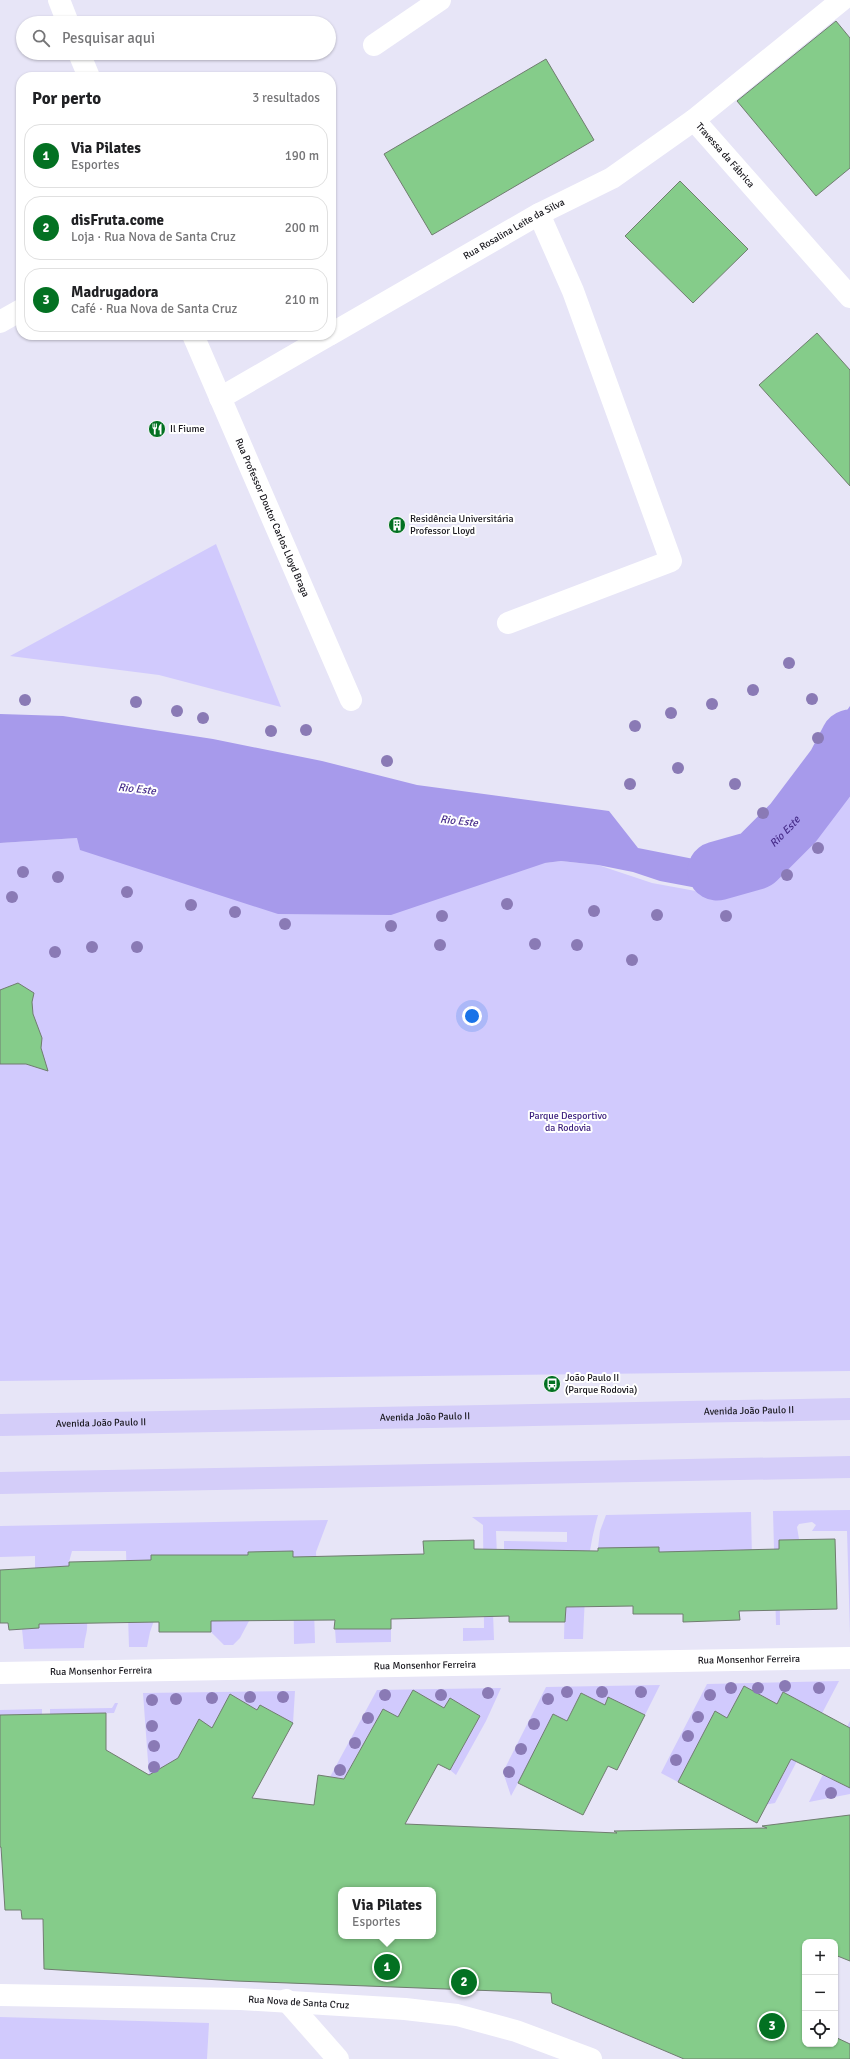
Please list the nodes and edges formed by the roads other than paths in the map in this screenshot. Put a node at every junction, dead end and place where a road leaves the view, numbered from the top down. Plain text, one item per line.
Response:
1 (59, 0) edge
2 (440, 0) edge
3 (842, 0) edge
4 (65, 16) edge
5 (374, 45) dead end
6 (83, 60) edge
7 (87, 72) edge
8 (694, 120) junction
9 (539, 214) junction
10 (850, 297) edge
11 (16, 313) edge
12 (0, 322) edge
13 (336, 331) edge
14 (195, 340) edge
15 (320, 340) edge
16 (220, 398) junction
17 (508, 623) dead end
18 (351, 700) dead end
19 (850, 1409) edge
20 (0, 1425) edge
21 (850, 1467) edge
22 (0, 1483) edge
23 (850, 1658) edge
24 (0, 1673) edge
25 (0, 1995) edge
26 (286, 2000) junction
27 (338, 2059) edge
28 (591, 2059) edge

1 - 4 street
2 - 5 street
3 - 8 street, Travessa da Fábrica
6 - 7 street
8 - 9 street, Rua Rosalina Leite da Silva
8 - 10 street, Travessa da Fábrica
9 - 13 street, Rua Rosalina Leite da Silva
9 - 17 street
11 - 12 street
14 - 16 street, Rua Professor Doutor Carlos Lloyd Braga
15 - 16 street, Rua Rosalina Leite da Silva
16 - 18 street, Rua Professor Doutor Carlos Lloyd Braga
19 - 20 main road, Avenida João Paulo II
21 - 22 main road
23 - 24 street, Rua Monsenhor Ferreira
25 - 26 street, Rua Nova de Santa Cruz
26 - 27 street
26 - 28 street, Rua Nova de Santa Cruz

